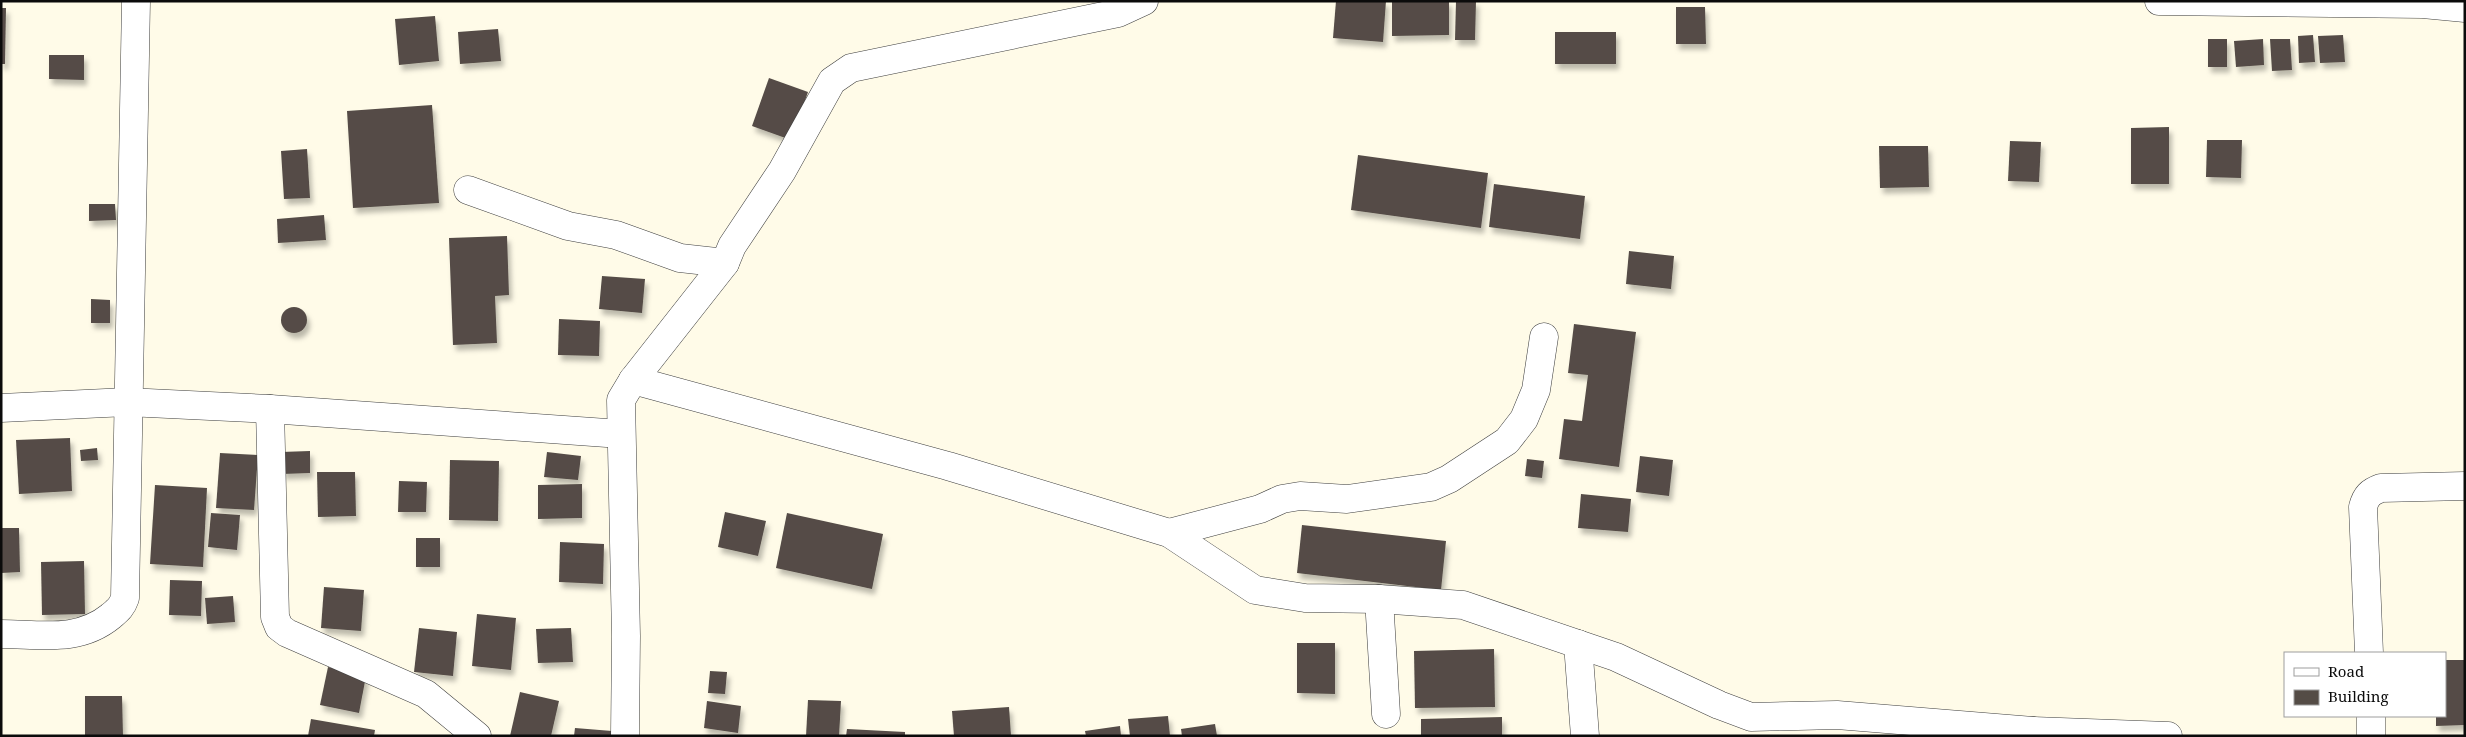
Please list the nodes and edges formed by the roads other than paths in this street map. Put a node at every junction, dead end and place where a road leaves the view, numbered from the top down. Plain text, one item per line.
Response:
1 (136, 1) edge
2 (1144, 1) edge
3 (2159, 1) edge
4 (2465, 8) edge
5 (468, 190) dead end
6 (725, 263) junction
7 (1544, 337) dead end
8 (633, 380) junction
9 (127, 402) junction
10 (1, 408) edge
11 (270, 409) junction
12 (621, 434) junction
13 (2465, 486) edge
14 (1169, 533) junction
15 (1379, 599) junction
16 (1, 634) edge
17 (1578, 644) junction
18 (2369, 652) edge
19 (1386, 714) dead end
20 (2371, 717) edge
21 (2033, 733) edge
22 (477, 736) edge
23 (625, 736) edge
24 (1585, 736) edge
25 (2168, 736) edge
26 (2371, 736) edge

1 - 9 street
2 - 6 street
3 - 4 street
5 - 6 street
6 - 8 street
7 - 14 street
8 - 12 street
8 - 14 street
9 - 10 street
9 - 11 street
9 - 16 street
11 - 12 street
11 - 22 street
12 - 23 street
13 - 18 street
14 - 15 street
15 - 17 street
15 - 19 street
17 - 21 street
17 - 24 street
20 - 26 street
21 - 25 street

